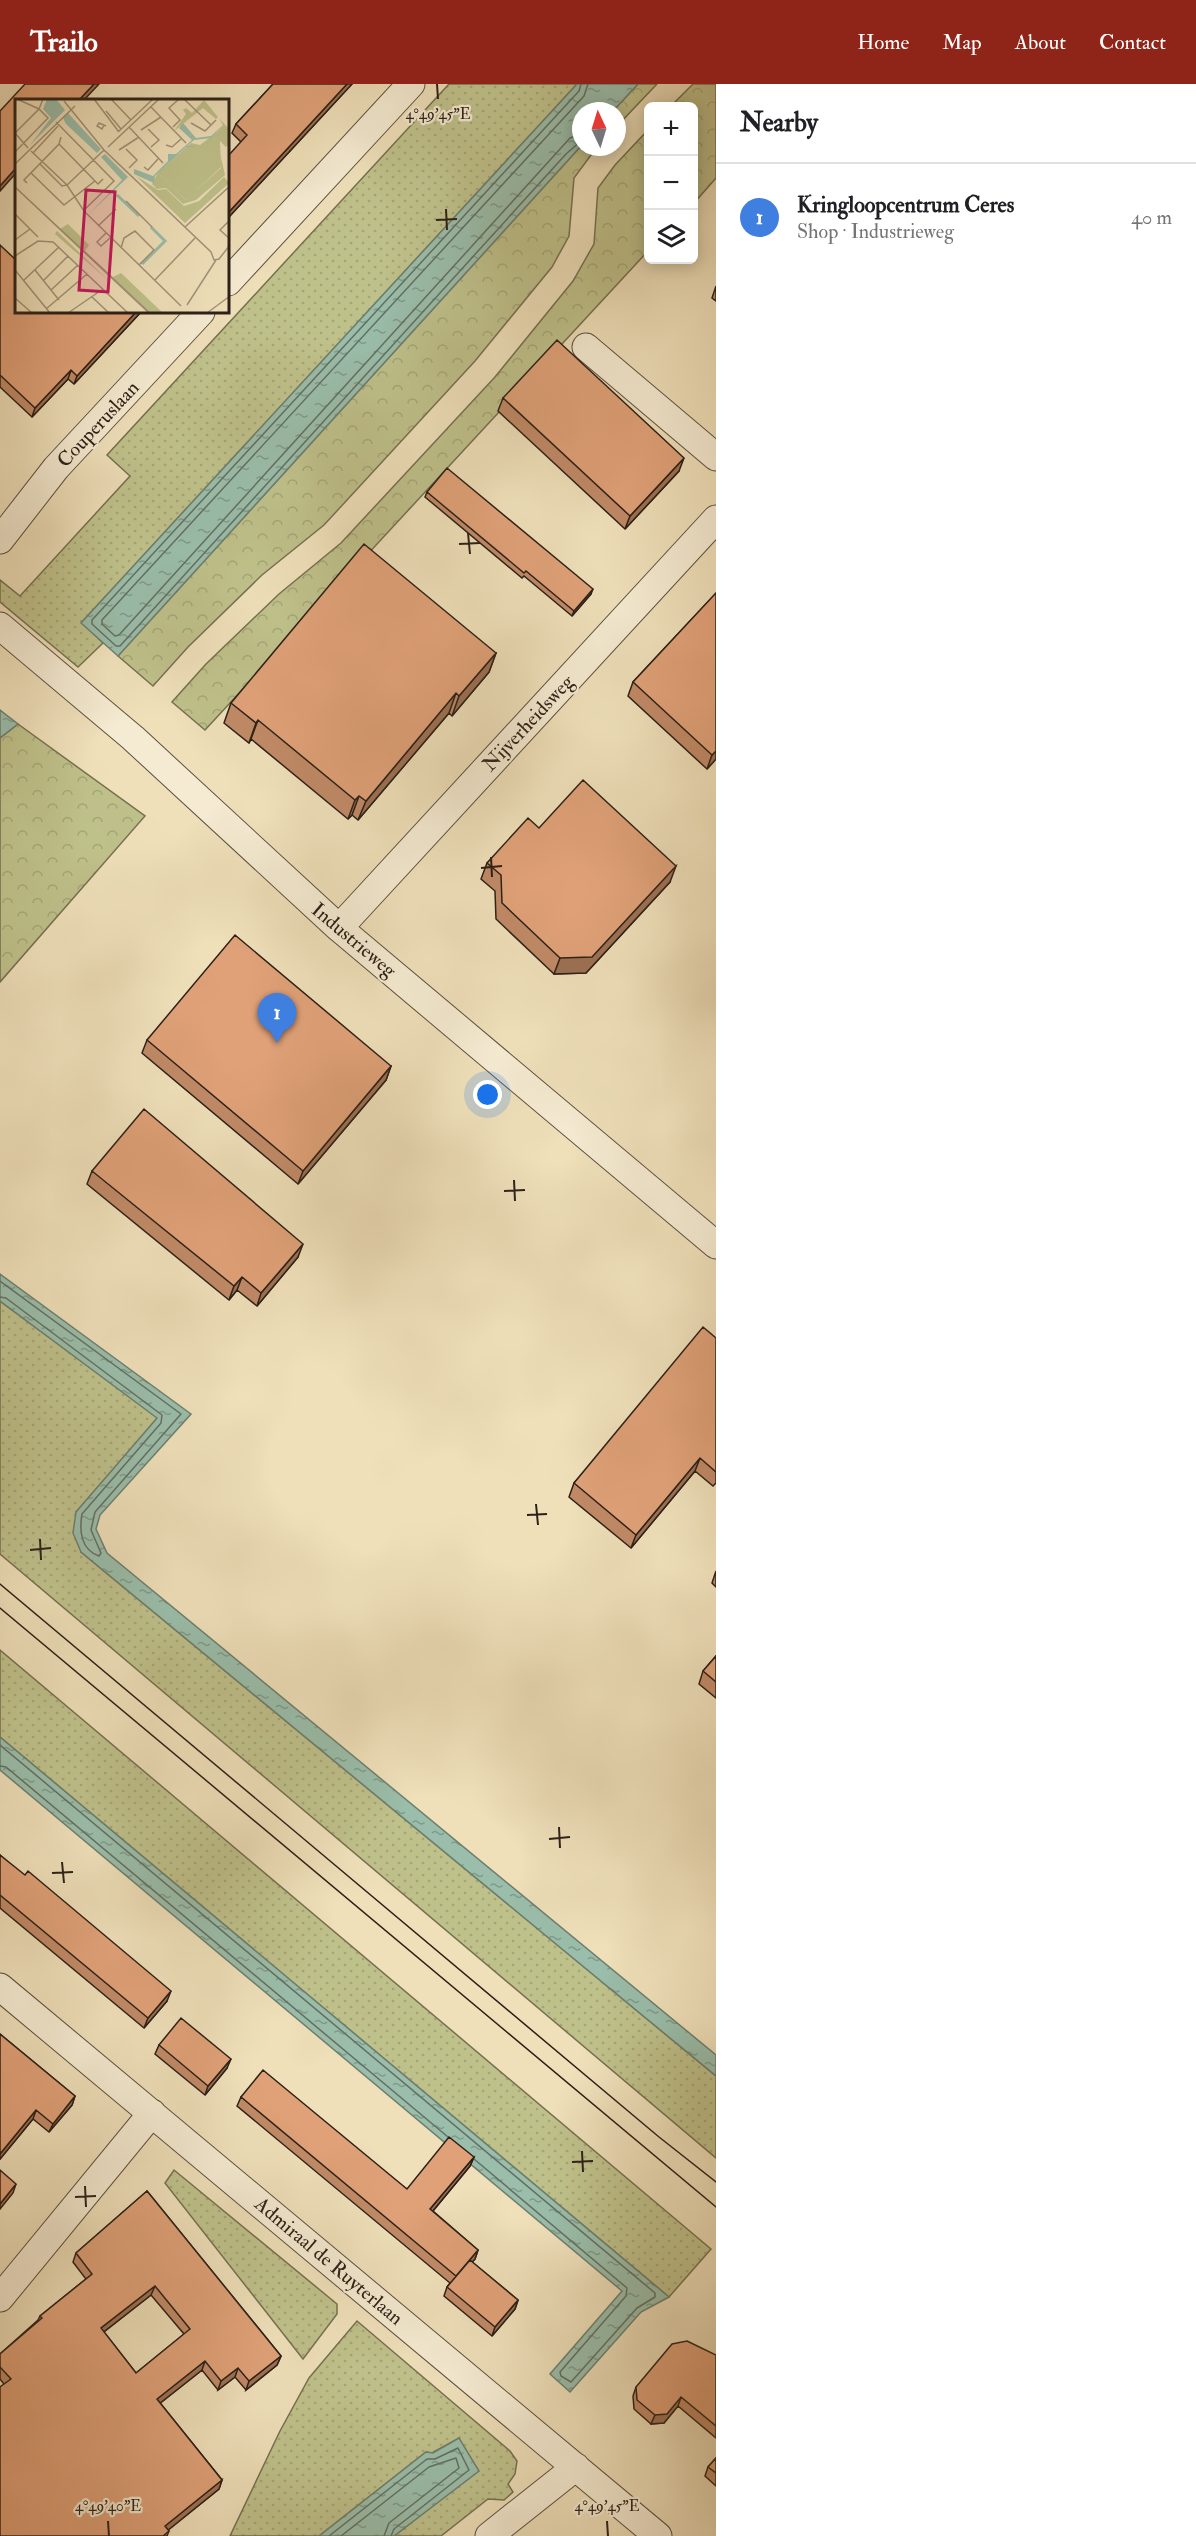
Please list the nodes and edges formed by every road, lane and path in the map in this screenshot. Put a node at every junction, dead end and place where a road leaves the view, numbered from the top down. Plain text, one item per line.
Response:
1 (411, 84) edge
2 (230, 280) edge
3 (199, 314) edge
4 (586, 347) dead end
5 (716, 457) edge
6 (716, 519) edge
7 (0, 540) edge
8 (0, 626) edge
9 (339, 928) junction
10 (716, 1245) edge
11 (0, 1987) edge
12 (152, 2113) junction
13 (0, 2298) edge
14 (576, 2467) junction
15 (489, 2536) edge
16 (658, 2536) edge

1 - 2 street
3 - 7 street, Couperuslaan
4 - 5 street
6 - 9 street, Nijverheidsweg
8 - 9 street, Industrieweg
9 - 10 street, Industrieweg
11 - 12 street, Admiraal de Ruyterlaan
12 - 13 street
12 - 14 street, Admiraal de Ruyterlaan
14 - 15 street
14 - 16 street, Admiraal de Ruyterlaan

